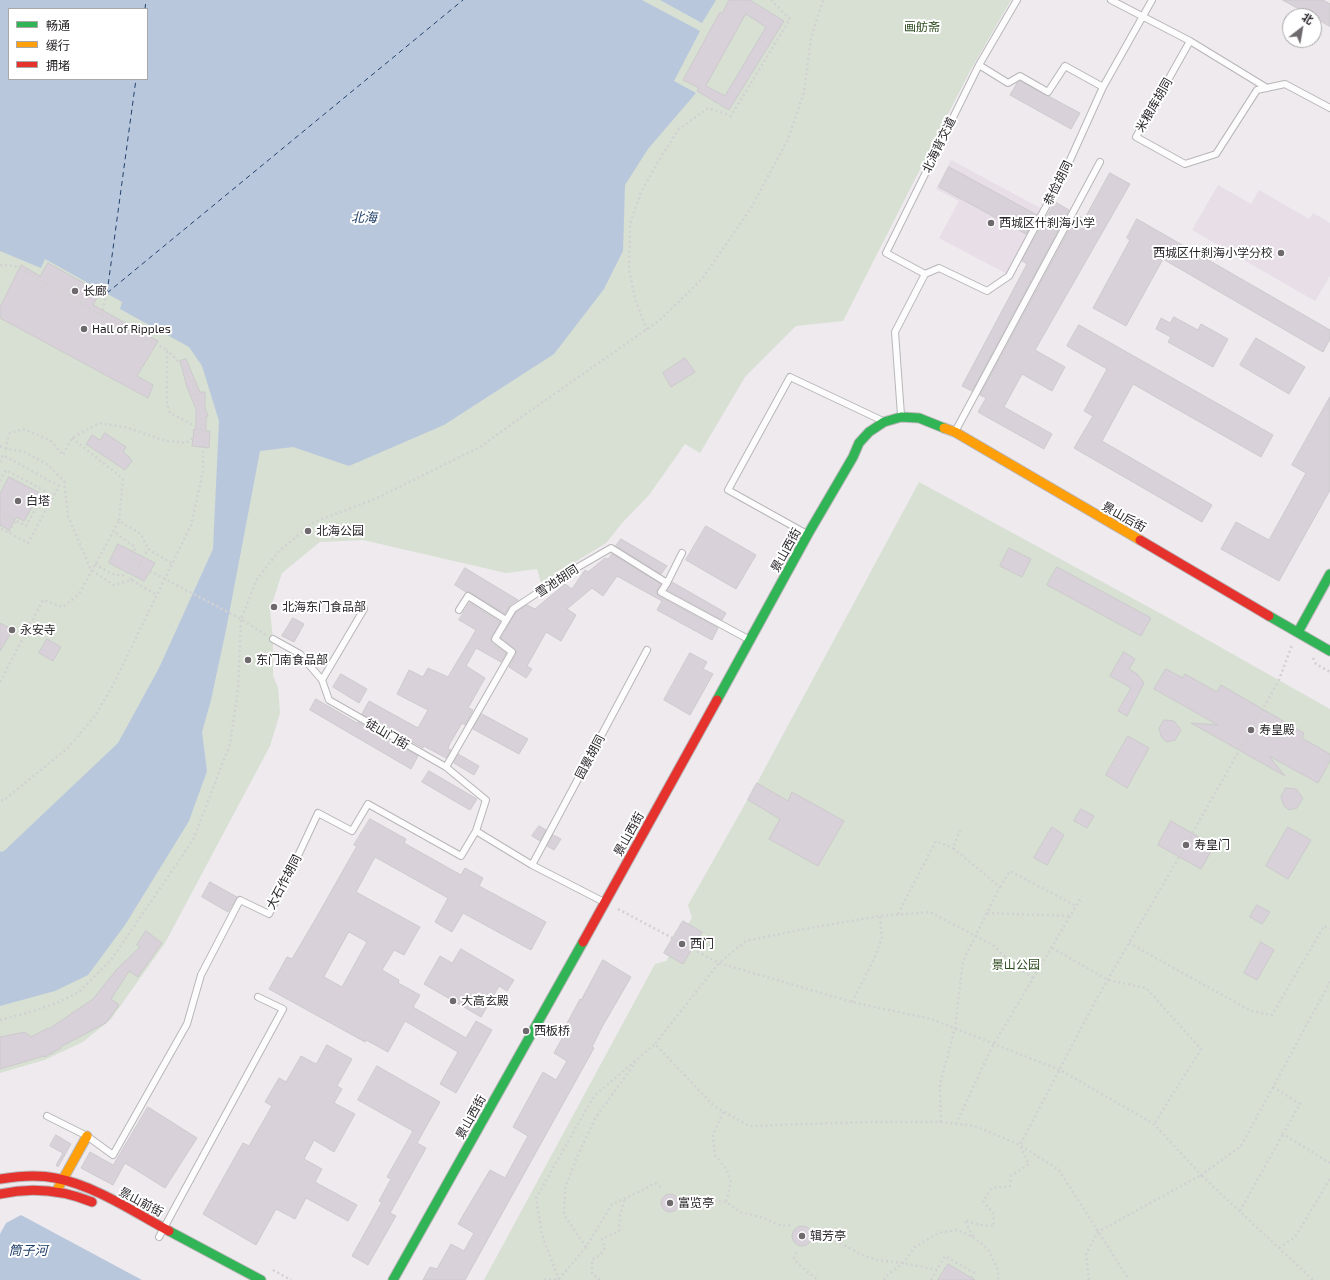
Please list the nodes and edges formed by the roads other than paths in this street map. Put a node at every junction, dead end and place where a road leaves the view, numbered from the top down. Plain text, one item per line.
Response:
1 (1017, 0) edge
2 (1111, 0) edge
3 (1152, 0) edge
4 (1143, 16) junction
5 (1190, 41) junction
6 (979, 65) junction
7 (1103, 87) junction
8 (1267, 88) junction
9 (1330, 108) edge
10 (1100, 162) dead end
11 (925, 274) junction
12 (902, 417) junction
13 (884, 422) junction
14 (954, 432) junction
15 (808, 534) junction
16 (682, 553) dead end
17 (1330, 574) edge
18 (667, 583) junction
19 (364, 609) dead end
20 (459, 610) dead end
21 (506, 620) junction
22 (1298, 632) junction
23 (273, 639) road end
24 (750, 640) junction
25 (647, 650) dead end
26 (1330, 651) edge
27 (322, 680) junction
28 (446, 767) junction
29 (476, 832) junction
30 (532, 865) junction
31 (606, 902) junction
32 (258, 997) dead end
33 (47, 1116) dead end
34 (86, 1136) junction
35 (0, 1179) edge
36 (63, 1179) junction
37 (56, 1191) junction
38 (0, 1194) edge
39 (100, 1206) dead end
40 (164, 1228) junction
41 (159, 1237) dead end
42 (261, 1280) edge
43 (393, 1280) edge

1 - 6 lane, 北海背交道
2 - 4 lane
3 - 4 lane, 恭俭胡同
4 - 5 lane
4 - 7 lane, 恭俭胡同
5 - 8 lane
5 - 8 lane, 米粮库胡同
6 - 7 lane
6 - 11 lane, 北海背交道
7 - 11 lane, 恭俭胡同
8 - 9 lane, 米粮库胡同
10 - 14 lane
11 - 12 lane
12 - 13 street, 景山西街
12 - 14 street, 景山后街
13 - 15 street, 景山西街
13 - 15 lane
14 - 22 street, 景山后街
15 - 24 street, 景山西街
16 - 18 lane
17 - 22 street
18 - 21 lane, 雪池胡同
18 - 24 lane
19 - 27 lane
20 - 21 lane
21 - 28 lane, 雪池胡同
22 - 26 street, 景山后街
23 - 27 lane, 徒山门街
24 - 31 street, 景山西街
25 - 30 lane, 园景胡同
27 - 28 lane, 徒山门街
28 - 29 lane, 徒山门街
29 - 30 lane
29 - 34 lane, 大石作胡同
30 - 31 lane
31 - 43 street, 景山西街
32 - 40 lane
33 - 34 lane, 大石作胡同
34 - 36 street
35 - 36 street, 景山前街
36 - 37 street
36 - 40 street, 景山前街
37 - 38 street
37 - 39 street
40 - 41 lane
40 - 42 street, 景山前街

